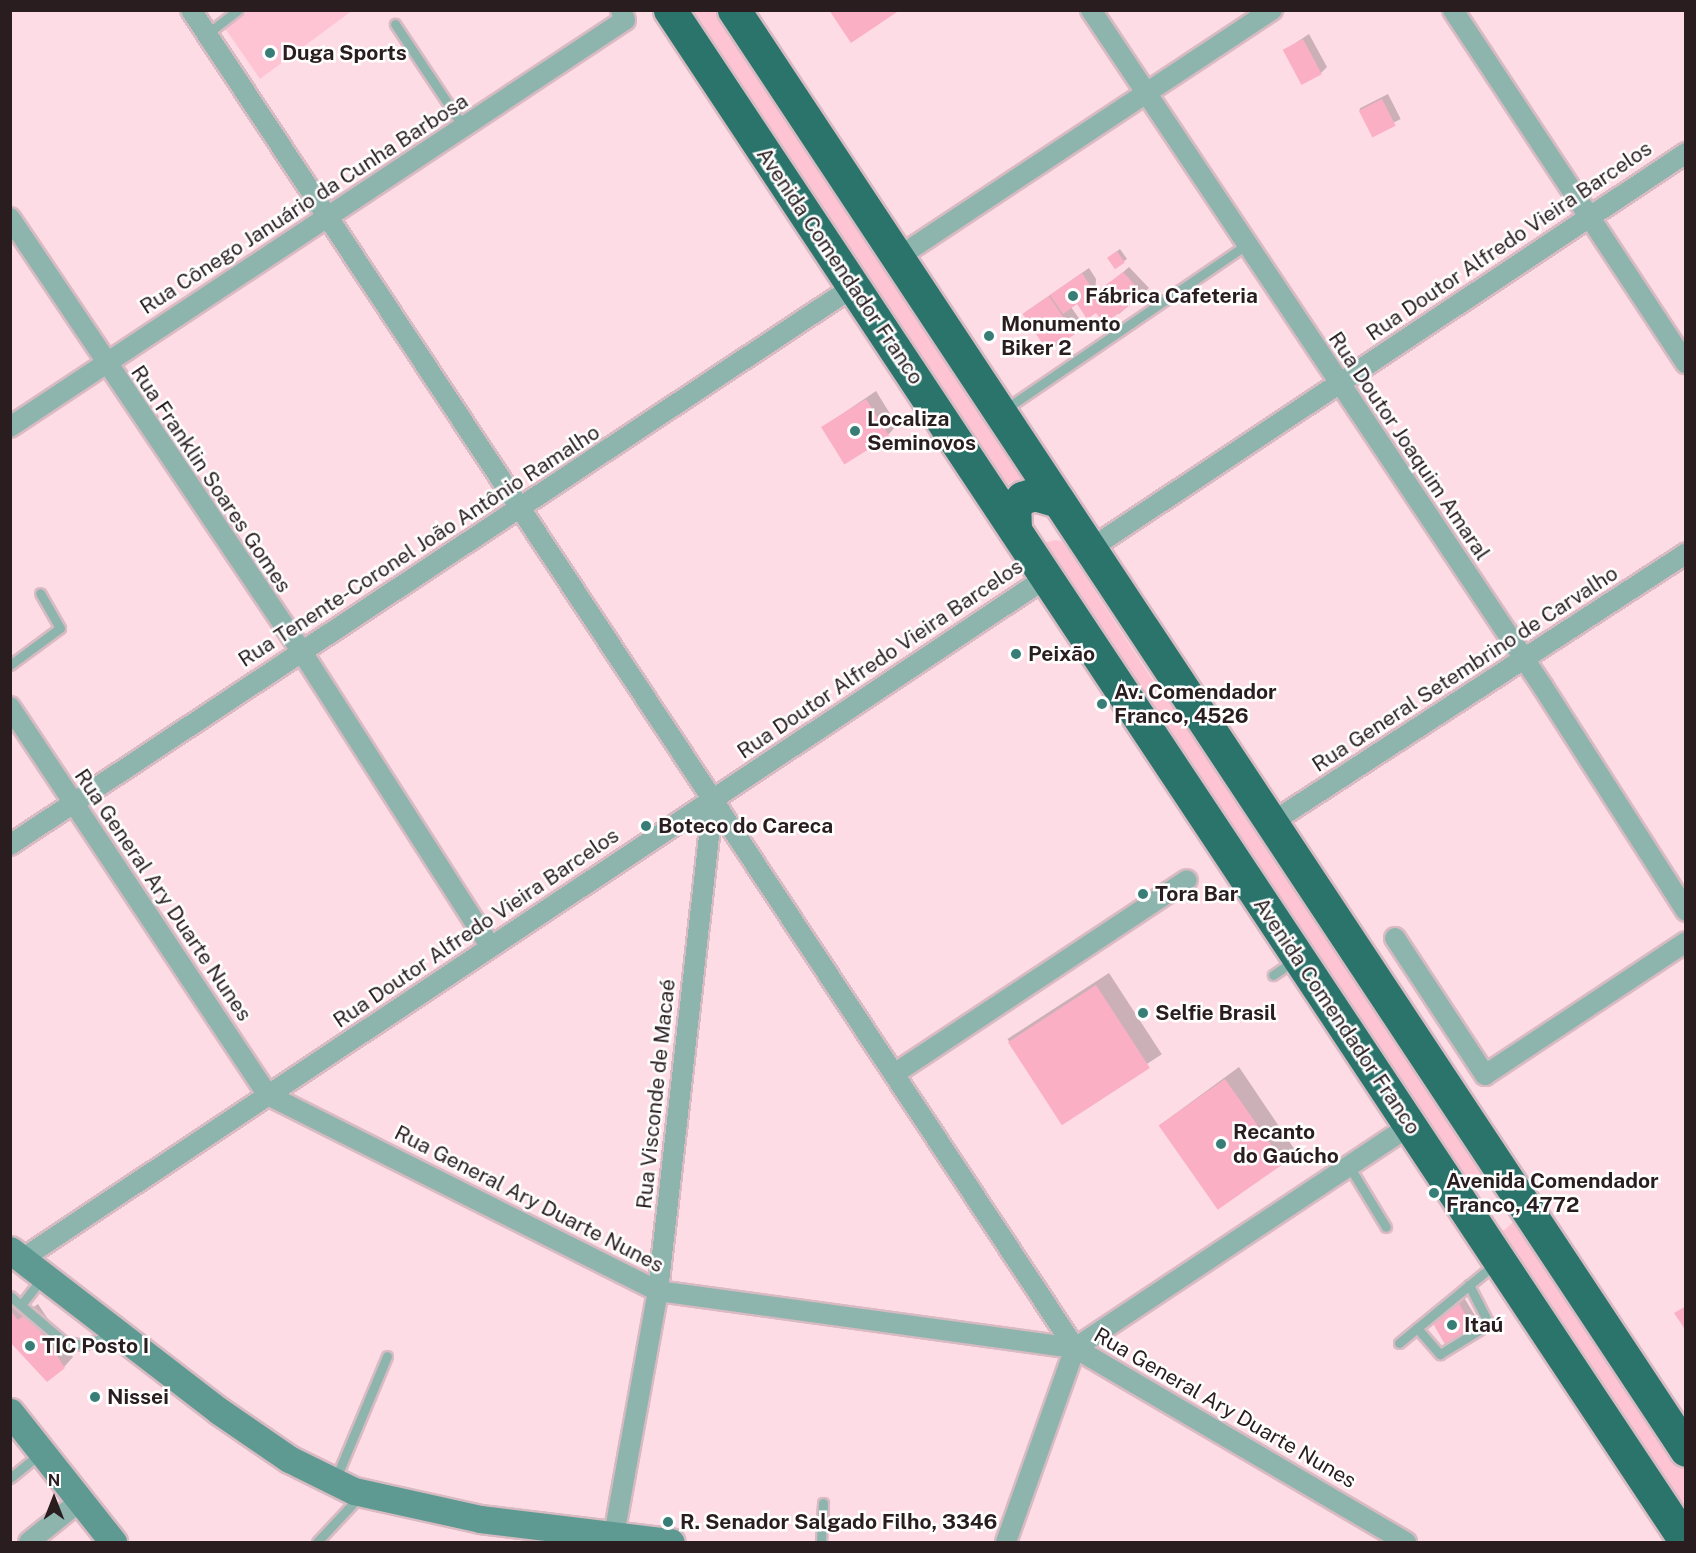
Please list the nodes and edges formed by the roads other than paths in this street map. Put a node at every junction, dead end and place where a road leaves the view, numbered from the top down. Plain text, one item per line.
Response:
1 (192, 10) edge
2 (238, 10) edge
3 (670, 10) edge
4 (734, 10) edge
5 (1091, 10) edge
6 (1272, 10) edge
7 (1453, 10) edge
8 (623, 16) edge
9 (394, 24) dead end
10 (207, 34) junction
11 (1146, 94) junction
12 (464, 128) junction
13 (1686, 153) edge
14 (328, 217) junction
15 (1589, 217) junction
16 (10, 218) edge
17 (1246, 245) junction
18 (897, 258) junction
19 (854, 287) junction
20 (1686, 363) edge
21 (105, 364) junction
22 (1337, 384) junction
23 (1000, 413) junction
24 (10, 427) edge
25 (1058, 501) junction
26 (520, 508) junction
27 (1015, 530) junction
28 (1090, 549) junction
29 (1686, 554) edge
30 (1046, 578) junction
31 (40, 593) dead end
32 (302, 652) junction
33 (1525, 660) junction
34 (10, 665) edge
35 (10, 707) edge
36 (713, 799) junction
37 (72, 804) junction
38 (1272, 823) junction
39 (10, 845) edge
40 (1186, 880) dead end
41 (1686, 911) edge
42 (1395, 938) dead end
43 (1686, 942) edge
44 (491, 947) junction
45 (894, 1074) junction
46 (268, 1095) junction
47 (1409, 1126) junction
48 (1349, 1166) junction
49 (1504, 1176) junction
50 (1453, 1191) junction
51 (1386, 1227) dead end
52 (16, 1255) edge
53 (1499, 1261) junction
54 (44, 1276) junction
55 (1469, 1285) junction
56 (658, 1291) junction
57 (10, 1296) edge
58 (21, 1305) junction
59 (1417, 1328) junction
60 (117, 1333) junction
61 (1400, 1342) dead end
62 (1075, 1348) junction
63 (387, 1356) dead end
64 (10, 1412) edge
65 (1686, 1450) edge
66 (42, 1452) junction
67 (10, 1478) edge
68 (334, 1482) junction
69 (362, 1493) junction
70 (80, 1502) junction
71 (823, 1503) dead end
72 (610, 1539) edge
73 (646, 1541) edge
74 (1398, 1541) edge
75 (29, 1542) edge
76 (113, 1542) edge
77 (317, 1542) edge
78 (671, 1542) edge
79 (821, 1542) edge
80 (1005, 1542) edge
81 (1686, 1542) edge

1 - 10 street
2 - 10 lane
3 - 19 highway, Avenida Comendador Franco
4 - 18 highway
5 - 11 street, Rua Doutor Joaquim Amaral
6 - 11 street
7 - 15 street
8 - 12 street, Rua Cônego Januário da Cunha Barbosa
9 - 12 lane
10 - 14 street
11 - 17 street, Rua Doutor Joaquim Amaral
11 - 18 street
12 - 14 street, Rua Cônego Januário da Cunha Barbosa
13 - 15 street, Rua Doutor Alfredo Vieira Barcelos
14 - 21 street, Rua Cônego Januário da Cunha Barbosa
14 - 26 street
15 - 20 street
15 - 22 street, Rua Doutor Alfredo Vieira Barcelos
16 - 21 street, Rua Franklin Soares Gomes
17 - 22 street, Rua Doutor Joaquim Amaral
17 - 23 lane
18 - 23 highway
19 - 26 street, Rua Tenente-Coronel João Antônio Ramalho
19 - 27 highway, Avenida Comendador Franco
21 - 24 street, Rua Cônego Januário da Cunha Barbosa
21 - 32 street, Rua Franklin Soares Gomes
22 - 28 street, Rua Doutor Alfredo Vieira Barcelos
22 - 33 street, Rua Doutor Joaquim Amaral
23 - 25 highway
25 - 27 highway
25 - 28 highway
26 - 32 street, Rua Tenente-Coronel João Antônio Ramalho
26 - 36 street
27 - 30 highway, Avenida Comendador Franco
28 - 38 highway
29 - 33 street, Rua General Setembrino de Carvalho
30 - 36 street, Rua Doutor Alfredo Vieira Barcelos
30 - 47 highway, Avenida Comendador Franco
31 - 34 lane
32 - 37 street, Rua Tenente-Coronel João Antônio Ramalho
32 - 44 street, Rua Franklin Soares Gomes
33 - 38 street, Rua General Setembrino de Carvalho
33 - 41 street, Rua Doutor Joaquim Amaral
35 - 37 street, Rua General Ary Duarte Nunes
36 - 44 street, Rua Doutor Alfredo Vieira Barcelos
36 - 45 street
36 - 56 street, Rua Visconde de Macaé
37 - 39 street, Rua Tenente-Coronel João Antônio Ramalho
37 - 46 street, Rua General Ary Duarte Nunes
38 - 49 highway
40 - 45 street
42 - 43 street
44 - 46 street, Rua Doutor Alfredo Vieira Barcelos
45 - 62 street
46 - 52 street, Rua Doutor Alfredo Vieira Barcelos
46 - 56 street, Rua General Ary Duarte Nunes
47 - 48 street
47 - 50 highway, Avenida Comendador Franco
48 - 51 lane
48 - 62 street
49 - 50 highway
49 - 65 highway
50 - 53 highway, Avenida Comendador Franco
52 - 54 main road
53 - 55 lane
53 - 81 highway, Avenida Comendador Franco
54 - 58 lane
54 - 60 main road
55 - 59 lane
55 - 59 lane
56 - 62 street, Rua General Ary Duarte Nunes
56 - 72 street, Rua Visconde de Macaé
57 - 58 lane
58 - 60 lane
59 - 61 lane
60 - 68 main road
62 - 74 street, Rua General Ary Duarte Nunes
62 - 80 street
63 - 68 lane
64 - 66 main road
66 - 67 lane
66 - 70 main road
68 - 69 main road
69 - 72 main road
69 - 77 lane
70 - 75 street
70 - 76 main road
71 - 79 lane
72 - 73 main road
73 - 78 main road

